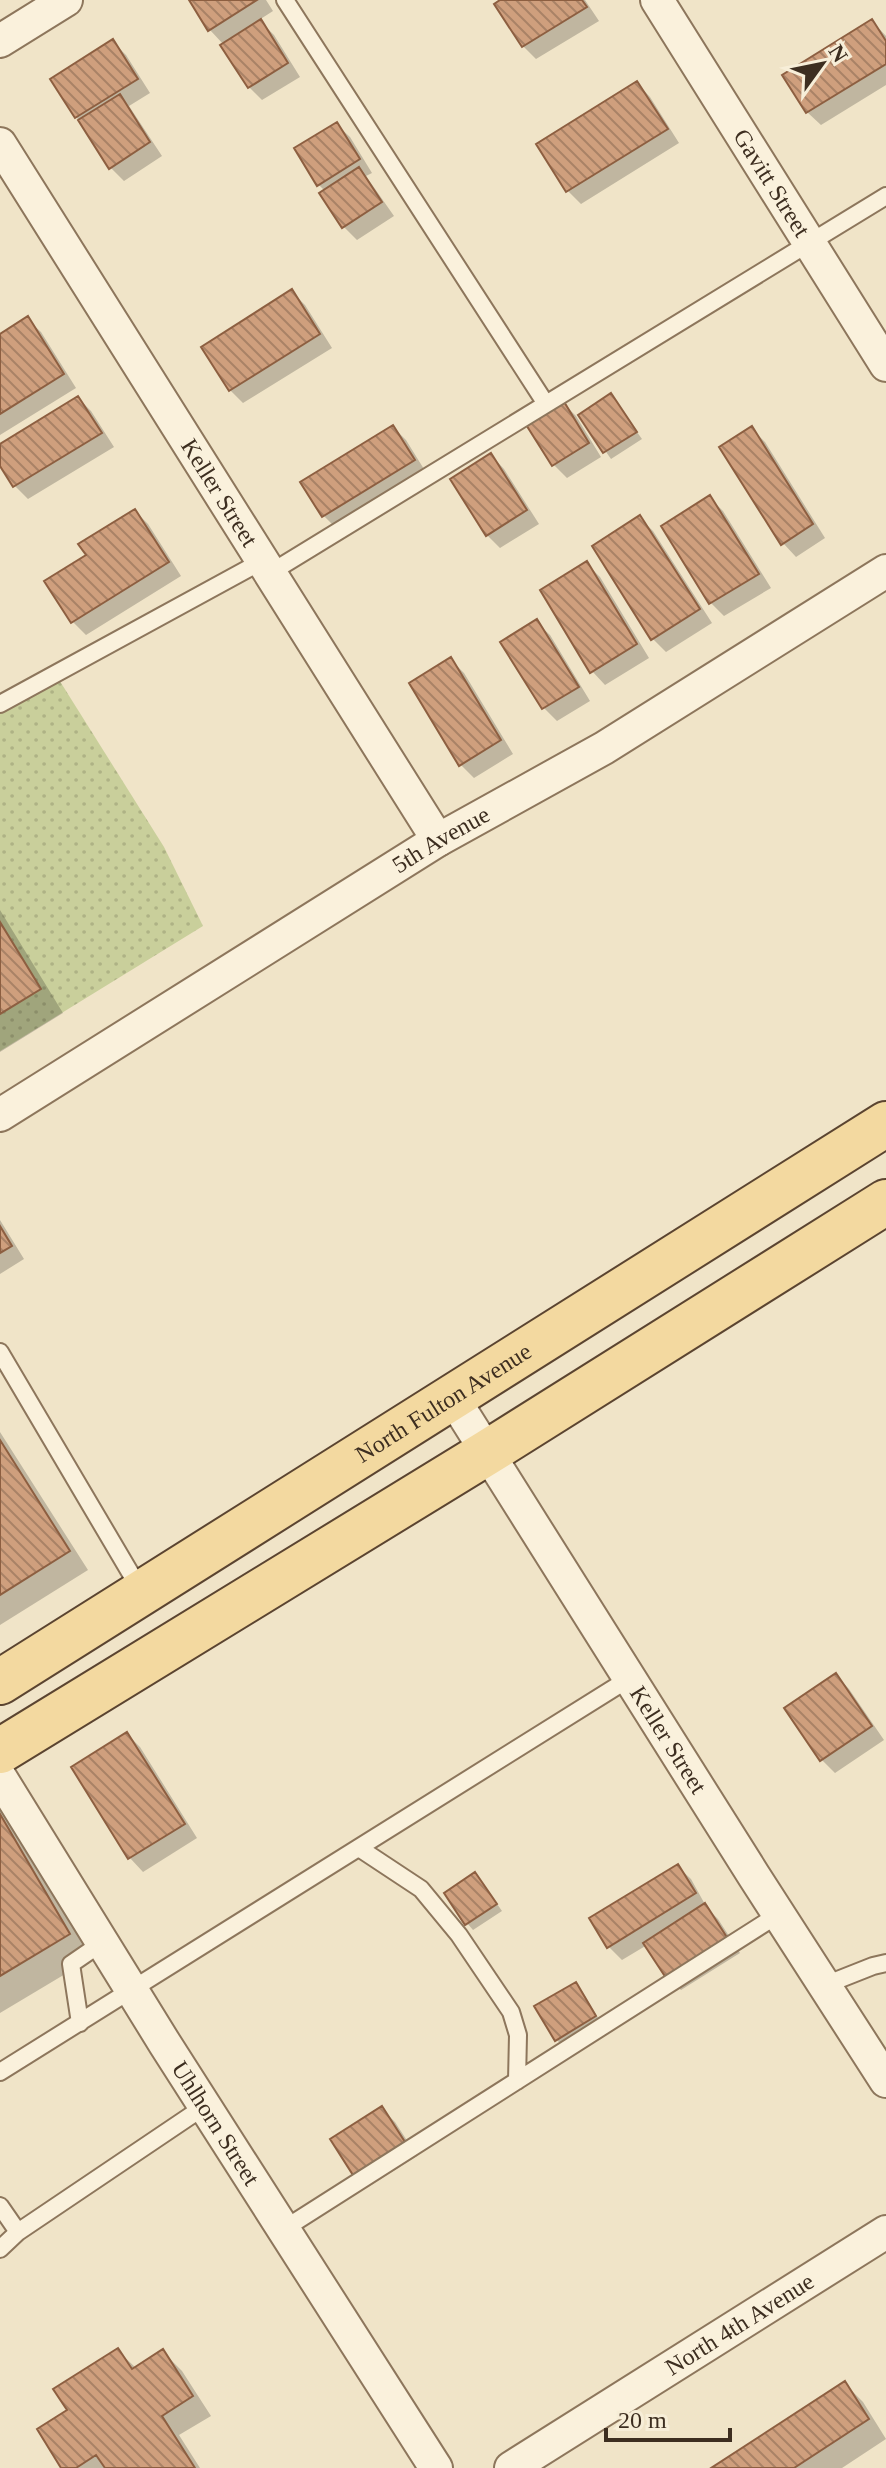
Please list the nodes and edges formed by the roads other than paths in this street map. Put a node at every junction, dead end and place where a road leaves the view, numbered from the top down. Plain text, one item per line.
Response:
1 (66, 0) edge
2 (285, 0) edge
3 (657, 0) edge
4 (0, 41) edge
5 (0, 144) edge
6 (886, 196) edge
7 (809, 242) junction
8 (886, 365) edge
9 (546, 404) junction
10 (266, 567) junction
11 (886, 571) edge
12 (0, 704) edge
13 (438, 840) junction
14 (0, 1115) edge
15 (886, 1124) edge
16 (886, 1202) edge
17 (0, 1352) edge
18 (453, 1398) junction
19 (488, 1452) junction
20 (141, 1592) junction
21 (630, 1678) junction
22 (0, 1682) edge
23 (0, 1751) edge
24 (0, 1777) edge
25 (359, 1848) junction
26 (779, 1914) junction
27 (103, 1942) junction
28 (886, 1963) edge
29 (825, 1985) junction
30 (132, 1990) junction
31 (80, 2023) junction
32 (0, 2072) edge
33 (517, 2081) junction
34 (886, 2081) edge
35 (205, 2106) junction
36 (0, 2206) edge
37 (284, 2229) junction
38 (18, 2232) junction
39 (886, 2232) edge
40 (0, 2249) edge
41 (436, 2468) edge
42 (511, 2468) edge

1 - 4 street
2 - 9 lane
3 - 7 street, Gavitt Street
5 - 10 street, Keller Street
6 - 7 lane
7 - 8 street, Gavitt Street
7 - 9 lane
9 - 10 lane
10 - 12 lane
10 - 13 street, Keller Street
11 - 13 street, 5th Avenue
13 - 14 street, 5th Avenue
15 - 18 main road, North Fulton Avenue
16 - 19 main road
17 - 20 lane
18 - 19 street, Keller Street
18 - 20 main road, North Fulton Avenue
19 - 21 street, Keller Street
19 - 23 main road
20 - 22 main road, North Fulton Avenue
21 - 25 lane
21 - 26 street, Keller Street
24 - 27 street, Uhlhorn Street
25 - 30 lane
25 - 33 lane
26 - 29 street, Keller Street
26 - 33 lane
27 - 30 street, Uhlhorn Street
27 - 31 lane
28 - 29 lane
29 - 34 street, Keller Street
30 - 31 lane
30 - 35 street, Uhlhorn Street
31 - 32 lane
33 - 37 lane
35 - 37 street, Uhlhorn Street
35 - 38 lane
36 - 38 lane
37 - 41 street, Uhlhorn Street
38 - 40 lane
39 - 42 street, North 4th Avenue

